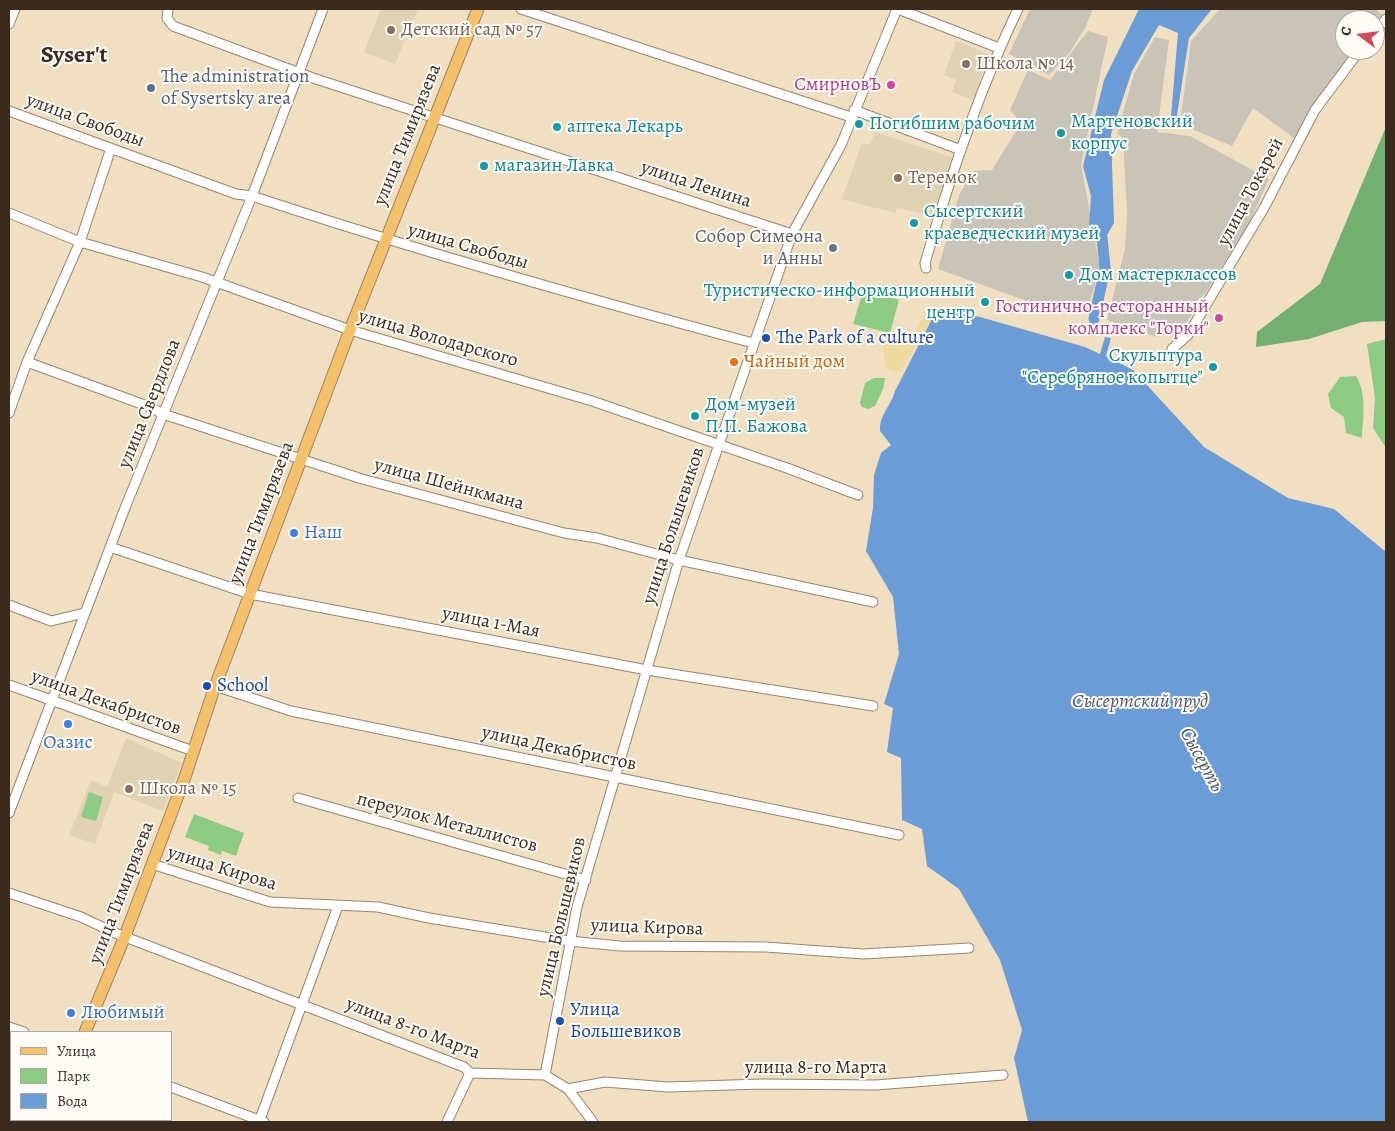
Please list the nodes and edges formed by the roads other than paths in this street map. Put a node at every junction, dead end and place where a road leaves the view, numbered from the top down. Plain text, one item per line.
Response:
1 (15, 9) edge
2 (323, 9) edge
3 (478, 9) edge
4 (521, 9) edge
5 (897, 9) edge
6 (1018, 9) edge
7 (167, 13) edge
8 (9, 24) edge
9 (999, 48) junction
10 (1352, 60) edge
11 (298, 73) junction
12 (9, 111) edge
13 (853, 113) junction
14 (435, 116) junction
15 (110, 148) junction
16 (961, 150) junction
17 (252, 196) junction
18 (9, 213) edge
19 (792, 234) junction
20 (385, 240) junction
21 (80, 242) junction
22 (926, 268) dead end
23 (218, 282) junction
24 (350, 330) junction
25 (753, 343) junction
26 (1172, 349) dead end
27 (27, 362) junction
28 (9, 413) edge
29 (163, 414) junction
30 (717, 445) junction
31 (302, 458) junction
32 (858, 495) dead end
33 (110, 547) junction
34 (679, 560) junction
35 (250, 594) junction
36 (874, 602) dead end
37 (9, 605) edge
38 (84, 613) junction
39 (647, 670) junction
40 (9, 685) edge
41 (215, 686) junction
42 (52, 702) junction
43 (872, 706) dead end
44 (193, 751) junction
45 (614, 776) junction
46 (298, 798) dead end
47 (9, 813) edge
48 (899, 835) dead end
49 (152, 864) junction
50 (586, 880) junction
51 (9, 893) edge
52 (338, 906) junction
53 (125, 936) junction
54 (570, 942) junction
55 (970, 948) dead end
56 (303, 1003) junction
57 (9, 1027) edge
58 (21, 1031) edge
59 (85, 1031) edge
60 (470, 1073) junction
61 (545, 1075) junction
62 (1003, 1075) dead end
63 (172, 1087) edge
64 (568, 1089) junction
65 (261, 1122) edge
66 (447, 1122) edge
67 (593, 1122) edge

1 - 8 street
2 - 11 street, улица Свердлова
3 - 14 main road, улица Тимирязева
4 - 13 street
5 - 9 street
5 - 13 street, улица Большевиков
6 - 9 street
7 - 11 street, улица Ленина
9 - 16 street
10 - 26 street, улица Токарей
11 - 14 street, улица Ленина
11 - 17 street, улица Свердлова
12 - 15 street, улица Свободы
13 - 16 street
13 - 19 street, улица Большевиков
14 - 19 street, улица Ленина
14 - 20 main road, улица Тимирязева
15 - 17 street, улица Свободы
15 - 21 street
16 - 22 street
17 - 20 street, улица Свободы
17 - 23 street, улица Свердлова
18 - 21 street, улица Володарского
19 - 25 street, улица Большевиков
20 - 24 main road, улица Тимирязева
20 - 25 street, улица Свободы
21 - 23 street, улица Володарского
21 - 27 street
23 - 24 street, улица Володарского
23 - 29 street, улица Свердлова
24 - 30 street, улица Володарского
24 - 31 main road, улица Тимирязева
25 - 30 street, улица Большевиков
27 - 28 street
27 - 29 street, улица Шейнкмана
29 - 31 street, улица Шейнкмана
29 - 33 street, улица Свердлова
30 - 32 street, улица Володарского
30 - 34 street, улица Большевиков
31 - 34 street, улица Шейнкмана
31 - 35 main road, улица Тимирязева
33 - 35 street, улица 1-Мая
33 - 38 street, улица Свердлова
34 - 36 street, улица Шейнкмана
34 - 39 street, улица Большевиков
35 - 39 street, улица 1-Мая
35 - 41 main road, улица Тимирязева
37 - 38 street
38 - 42 street, улица Свердлова
39 - 43 street, улица 1-Мая
39 - 45 street, улица Большевиков
40 - 42 street, улица Декабристов
41 - 44 main road, улица Тимирязева
41 - 45 street, улица Декабристов
42 - 44 street, улица Декабристов
42 - 47 street, улица Свердлова
44 - 49 main road, улица Тимирязева
45 - 48 street, улица Декабристов
45 - 50 street, улица Большевиков
46 - 50 street, переулок Металлистов
49 - 52 street, улица Кирова
49 - 53 main road, улица Тимирязева
50 - 54 street, улица Большевиков
51 - 53 street, улица 8-го Марта
52 - 54 street, улица Кирова
52 - 56 street
53 - 56 street, улица 8-го Марта
53 - 59 main road, улица Тимирязева
54 - 55 street, улица Кирова
54 - 61 street, улица Большевиков
56 - 60 street, улица 8-го Марта
56 - 65 street
57 - 58 street
60 - 61 street, улица 8-го Марта
60 - 66 street
61 - 64 street, улица 8-го Марта
62 - 64 street, улица 8-го Марта
63 - 65 street
64 - 67 street

